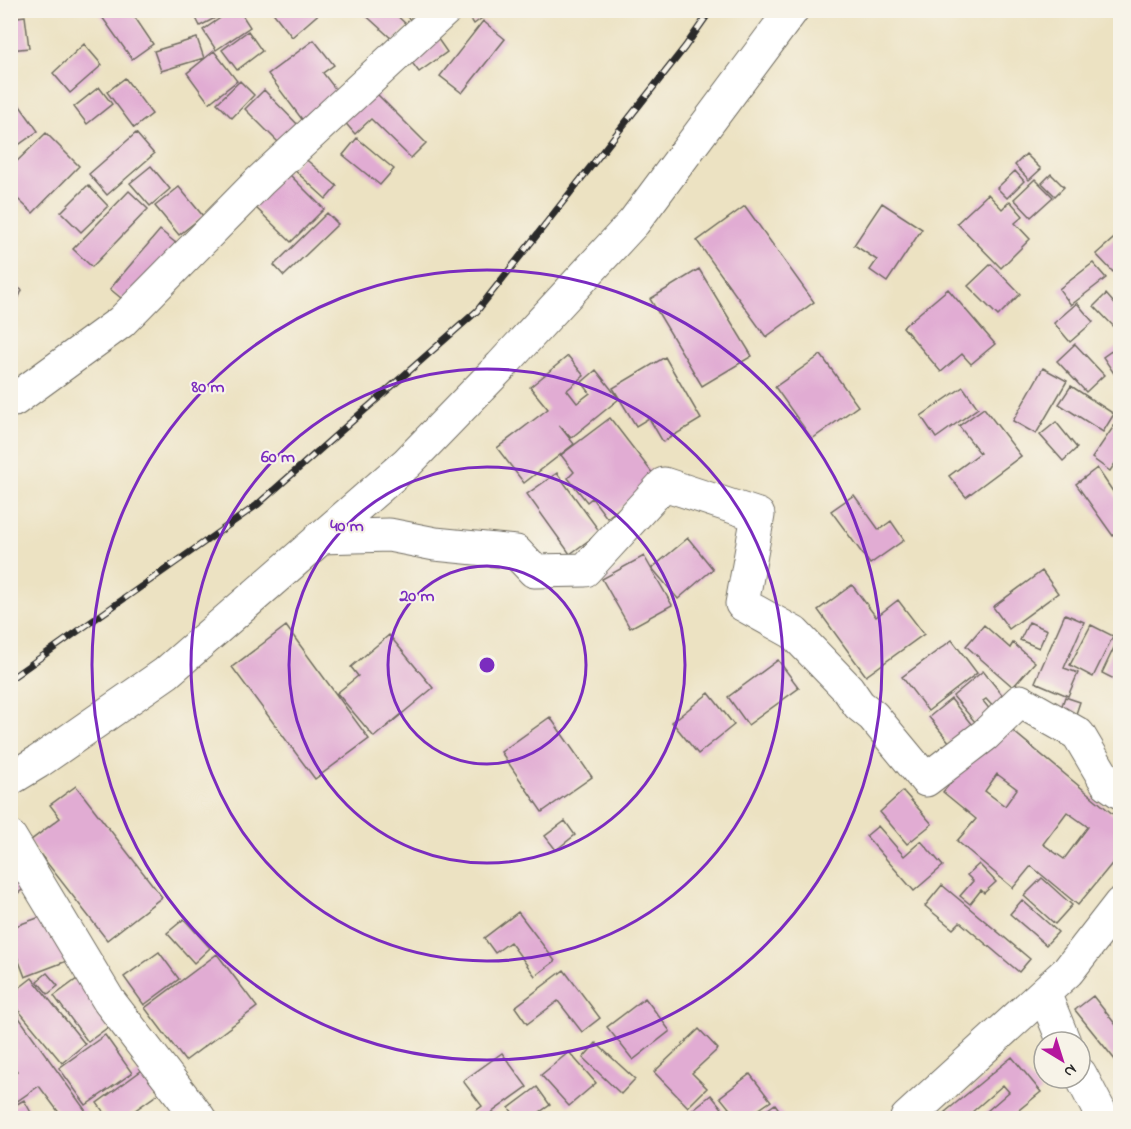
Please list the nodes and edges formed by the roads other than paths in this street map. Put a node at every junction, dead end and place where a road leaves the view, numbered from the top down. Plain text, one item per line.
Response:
1 (445, 10) edge
2 (792, 10) edge
3 (10, 399) edge
4 (320, 537) junction
5 (10, 778) edge
6 (1120, 792) edge
7 (10, 837) edge
8 (1120, 904) edge
9 (1044, 993) junction
10 (1059, 1030) edge
11 (1088, 1090) edge
12 (198, 1119) edge
13 (907, 1119) edge
14 (1103, 1119) edge

1 - 3 street
2 - 4 street
4 - 5 street
4 - 6 street
7 - 12 street
8 - 9 street
9 - 10 street
9 - 13 street
11 - 14 street

